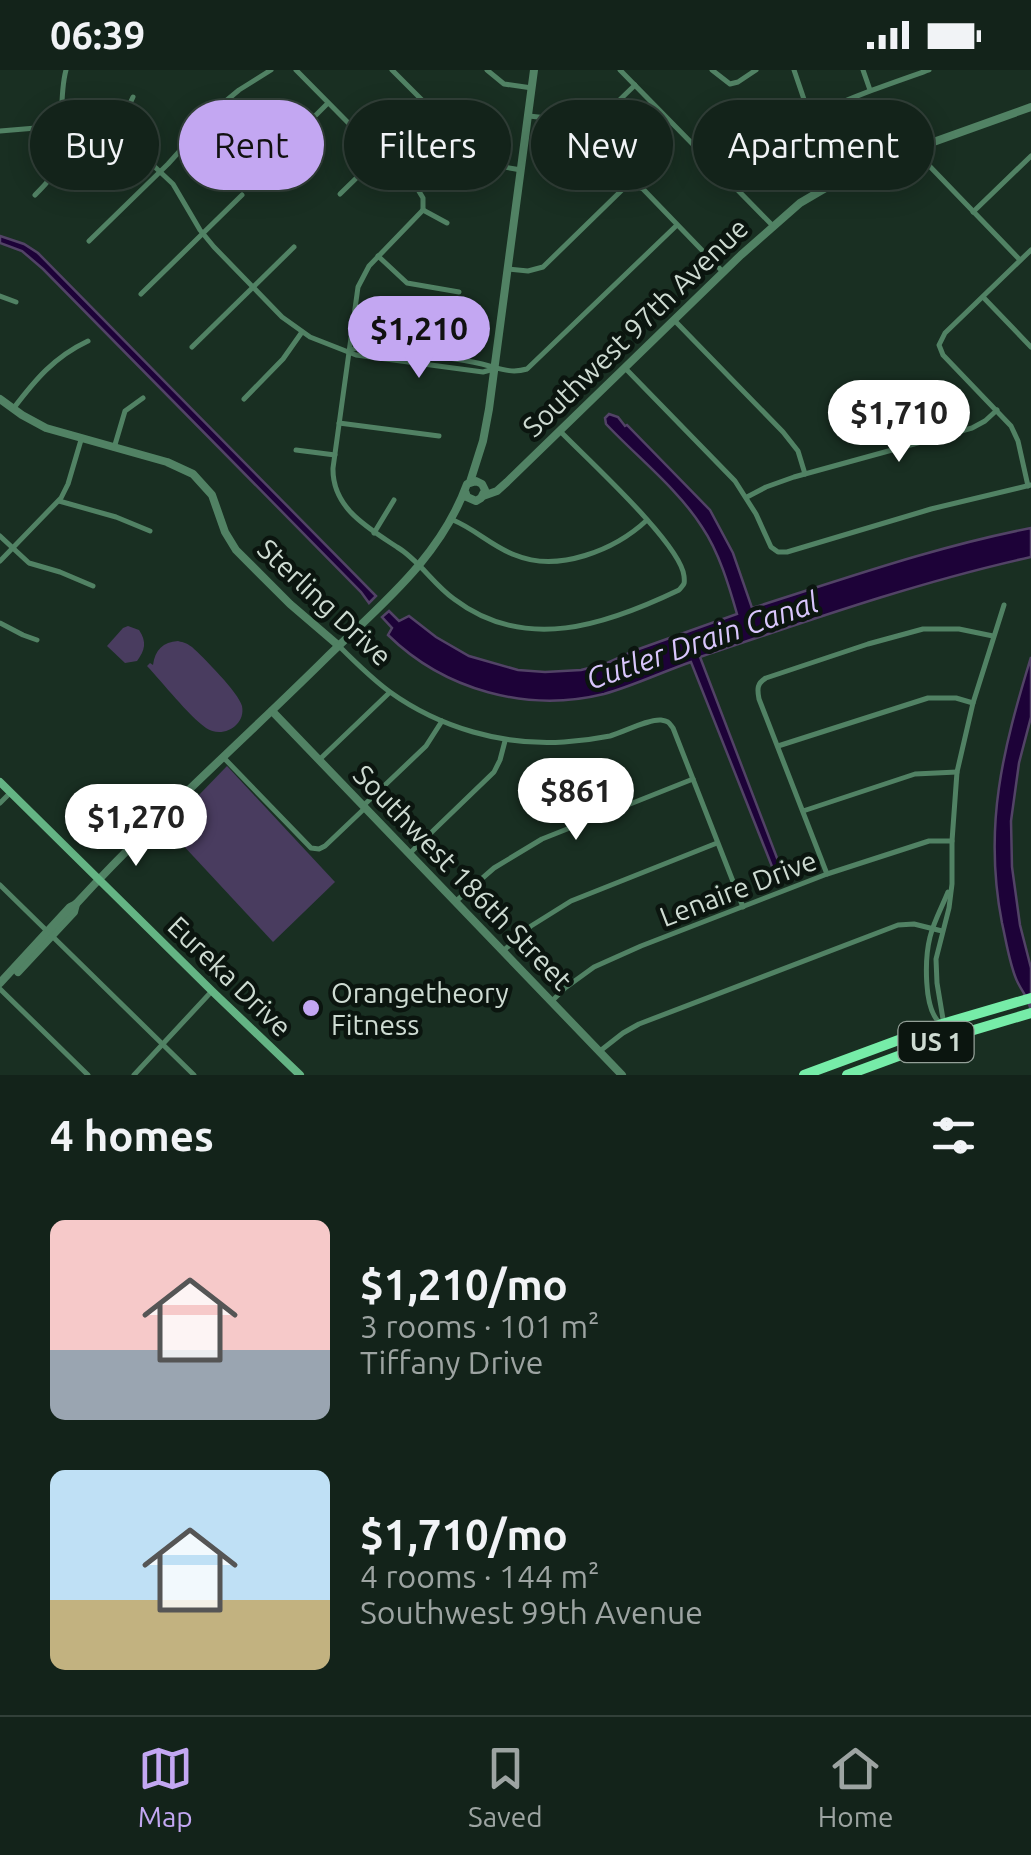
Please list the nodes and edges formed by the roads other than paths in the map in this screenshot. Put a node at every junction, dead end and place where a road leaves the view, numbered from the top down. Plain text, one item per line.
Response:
1 (66, 70) edge
2 (272, 70) edge
3 (296, 70) edge
4 (392, 70) edge
5 (487, 70) edge
6 (534, 70) edge
7 (620, 70) edge
8 (712, 70) edge
9 (756, 70) edge
10 (794, 70) edge
11 (863, 70) edge
12 (929, 70) edge
13 (635, 85) junction
14 (532, 88) junction
15 (870, 90) junction
16 (133, 97) dead end
17 (61, 100) edge
18 (132, 100) edge
19 (804, 100) edge
20 (847, 100) edge
21 (328, 103) junction
22 (1031, 106) edge
23 (324, 107) edge
24 (528, 116) junction
25 (344, 119) edge
26 (30, 129) edge
27 (0, 131) edge
28 (934, 140) edge
29 (693, 144) edge
30 (1031, 156) edge
31 (159, 169) edge
32 (520, 170) junction
33 (162, 171) junction
34 (934, 171) edge
35 (40, 190) edge
36 (344, 190) edge
37 (418, 190) edge
38 (737, 190) edge
39 (820, 190) edge
40 (340, 194) dead end
41 (35, 195) dead end
42 (242, 196) dead end
43 (424, 210) junction
44 (973, 212) junction
45 (446, 223) dead end
46 (678, 224) junction
47 (772, 226) junction
48 (203, 234) junction
49 (89, 241) dead end
50 (294, 247) dead end
51 (1031, 250) edge
52 (378, 256) junction
53 (1020, 260) junction
54 (507, 269) junction
55 (723, 272) junction
56 (253, 287) junction
57 (459, 292) dead end
58 (141, 294) dead end
59 (0, 296) edge
60 (983, 297) junction
61 (16, 302) dead end
62 (674, 320) junction
63 (302, 332) junction
64 (88, 341) dead end
65 (192, 346) dead end
66 (1031, 347) edge
67 (348, 350) junction
68 (625, 368) junction
69 (494, 369) junction
70 (0, 398) edge
71 (143, 398) dead end
72 (244, 399) dead end
73 (12, 409) junction
74 (997, 410) junction
75 (339, 423) junction
76 (560, 430) junction
77 (439, 436) dead end
78 (81, 440) junction
79 (114, 448) junction
80 (296, 450) dead end
81 (335, 455) junction
82 (805, 474) junction
83 (1030, 485) edge
84 (476, 488) junction
85 (746, 498) junction
86 (394, 500) dead end
87 (59, 501) junction
88 (458, 510) junction
89 (453, 520) junction
90 (646, 520) junction
91 (150, 531) dead end
92 (374, 534) junction
93 (0, 536) edge
94 (12, 548) junction
95 (0, 560) edge
96 (420, 566) junction
97 (93, 586) dead end
98 (1004, 605) dead end
99 (0, 623) edge
100 (994, 636) junction
101 (38, 640) dead end
102 (339, 646) junction
103 (390, 692) junction
104 (973, 703) junction
105 (272, 711) junction
106 (442, 721) junction
107 (505, 740) junction
108 (778, 746) junction
109 (224, 758) junction
110 (320, 760) junction
111 (957, 772) junction
112 (693, 779) junction
113 (0, 782) edge
114 (11, 792) junction
115 (0, 803) edge
116 (364, 807) junction
117 (803, 810) junction
118 (952, 841) junction
119 (718, 843) junction
120 (409, 854) junction
121 (827, 874) junction
122 (99, 879) junction
123 (952, 884) junction
124 (0, 885) edge
125 (455, 902) junction
126 (743, 907) junction
127 (933, 928) junction
128 (942, 930) junction
129 (49, 934) junction
130 (503, 951) junction
131 (0, 988) edge
132 (212, 991) junction
133 (1027, 1000) edge
134 (551, 1002) junction
135 (1029, 1013) edge
136 (942, 1024) junction
137 (946, 1038) junction
138 (162, 1045) junction
139 (600, 1051) junction
140 (816, 1072) edge
141 (88, 1075) edge
142 (134, 1075) edge
143 (194, 1075) edge
144 (300, 1075) edge
145 (622, 1075) edge
146 (804, 1075) edge
147 (847, 1075) edge

1 - 17 street
2 - 33 street
3 - 21 street
4 - 32 street
5 - 14 street
6 - 14 street
7 - 13 street
8 - 9 street
10 - 19 street
11 - 15 street
12 - 15 street
13 - 24 street
13 - 29 street
14 - 24 street
15 - 20 street
16 - 18 street
21 - 23 street
21 - 25 street
22 - 28 street, Southwest 97th Avenue
24 - 32 street
26 - 27 street
30 - 44 street
31 - 33 street
32 - 54 street
33 - 48 street
33 - 49 street
34 - 44 street
35 - 41 street
36 - 40 street
37 - 43 street
38 - 47 street
39 - 47 street, Southwest 97th Avenue
42 - 48 street
43 - 45 street
43 - 52 street
44 - 53 street
46 - 54 street
46 - 55 street
46 - 69 street
47 - 55 street, Southwest 97th Avenue
48 - 56 street
48 - 58 street
50 - 56 street
51 - 53 street
52 - 57 street
52 - 67 street
53 - 60 street
54 - 69 street
55 - 62 street, Southwest 97th Avenue
56 - 63 street
56 - 65 street
59 - 61 street
60 - 66 street
60 - 74 street
62 - 68 street, Southwest 97th Avenue
62 - 82 street
63 - 67 street
63 - 72 street
64 - 73 street
67 - 69 street
67 - 75 street
68 - 76 street, Southwest 97th Avenue
68 - 85 street
69 - 84 street
70 - 73 street, Sterling Drive
71 - 79 street
73 - 78 street, Sterling Drive
74 - 82 street
74 - 83 street
75 - 77 street
75 - 81 street
76 - 84 street, Southwest 97th Avenue
76 - 90 street
78 - 79 street, Sterling Drive
78 - 87 street
79 - 102 street, Sterling Drive
80 - 81 street
81 - 92 street
82 - 85 street
83 - 85 street
84 - 88 street
84 - 88 street
86 - 92 street
87 - 91 street
87 - 94 street
88 - 89 street
89 - 90 street
89 - 96 street
90 - 96 street
92 - 96 street
93 - 94 street
94 - 95 street
94 - 97 street
96 - 102 street
98 - 100 street
99 - 101 street
100 - 104 street
100 - 108 street
102 - 103 street, Sterling Drive
102 - 105 street
103 - 106 street, Sterling Drive
103 - 110 street
104 - 108 street
104 - 111 street
105 - 109 street
105 - 110 street, Southwest 186th Street
106 - 107 street, Sterling Drive
106 - 116 street
107 - 112 street, Sterling Drive
107 - 120 street
108 - 117 street
109 - 116 street
109 - 122 street
110 - 116 street, Southwest 186th Street
111 - 117 street
111 - 118 street
112 - 119 street
112 - 125 street
113 - 114 main road, Eureka Drive
114 - 115 street
114 - 122 main road, Eureka Drive
116 - 120 street, Southwest 186th Street
117 - 121 street
118 - 121 street, Lenaire Drive
118 - 123 street
119 - 126 street
119 - 130 street
120 - 125 street, Southwest 186th Street
121 - 126 street, Lenaire Drive
122 - 129 street
122 - 132 main road, Eureka Drive
123 - 127 street
123 - 128 street
124 - 129 street
125 - 130 street, Southwest 186th Street
126 - 134 street, Lenaire Drive
127 - 128 street
127 - 136 street
127 - 139 street
128 - 136 street
129 - 131 street
129 - 138 street
130 - 134 street, Southwest 186th Street
131 - 141 street
132 - 138 street
132 - 144 main road, Eureka Drive
133 - 136 highway, US 1
134 - 139 street, Southwest 186th Street
135 - 137 highway, US 1
136 - 137 street
136 - 140 highway, US 1
137 - 147 highway, US 1
138 - 142 street
138 - 143 street
139 - 145 street, Southwest 186th Street
140 - 146 highway, US 1

